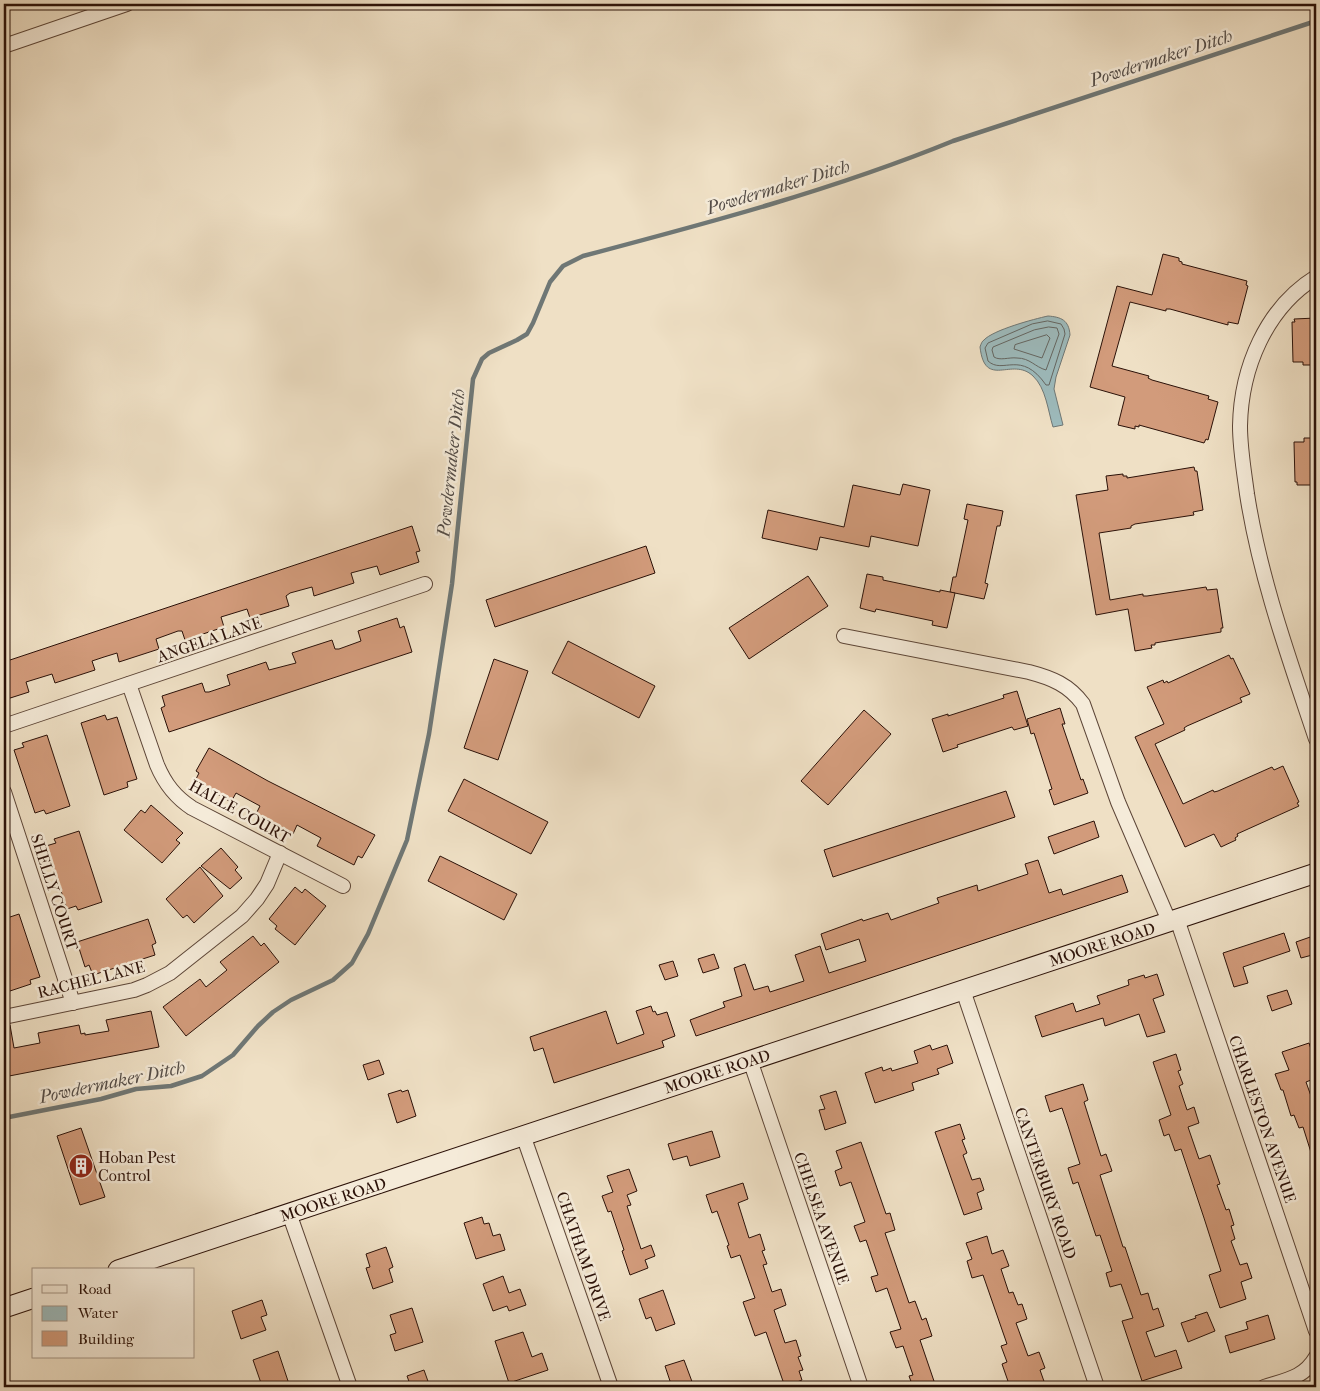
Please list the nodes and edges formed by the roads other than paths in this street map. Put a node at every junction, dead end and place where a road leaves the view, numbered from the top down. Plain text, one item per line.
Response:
1 (127, 4) edge
2 (4, 46) edge
3 (1316, 277) edge
4 (425, 584) dead end
5 (844, 636) dead end
6 (129, 684) junction
7 (4, 726) edge
8 (1316, 739) edge
9 (4, 793) edge
10 (280, 853) junction
11 (1316, 873) edge
12 (343, 886) dead end
13 (1173, 920) junction
14 (963, 990) junction
15 (73, 1003) junction
16 (4, 1017) edge
17 (750, 1060) junction
18 (523, 1135) junction
19 (290, 1213) junction
20 (124, 1268) edge
21 (32, 1299) edge
22 (4, 1308) edge
23 (1316, 1331) edge
24 (1316, 1357) edge
25 (350, 1387) edge
26 (611, 1387) edge
27 (861, 1387) edge
28 (1097, 1387) edge
29 (1264, 1387) edge

1 - 2 street
3 - 8 street
4 - 6 street, ANGELA LANE
5 - 13 street, CHARLESTON AVENUE
6 - 7 street, ANGELA LANE
6 - 10 street, HALLE COURT
9 - 15 street, SHELLY COURT
10 - 12 street, HALLE COURT
10 - 15 street, RACHEL LANE
11 - 13 street, MOORE ROAD
13 - 14 street, MOORE ROAD
13 - 23 street, CHARLESTON AVENUE
14 - 17 street, MOORE ROAD
14 - 28 street, CANTERBURY ROAD
15 - 16 street, RACHEL LANE
17 - 18 street, MOORE ROAD
17 - 27 street, CHELSEA AVENUE
18 - 19 street, MOORE ROAD
18 - 26 street, CHATHAM DRIVE
19 - 20 street, MOORE ROAD
19 - 25 street
21 - 22 street
24 - 29 street

